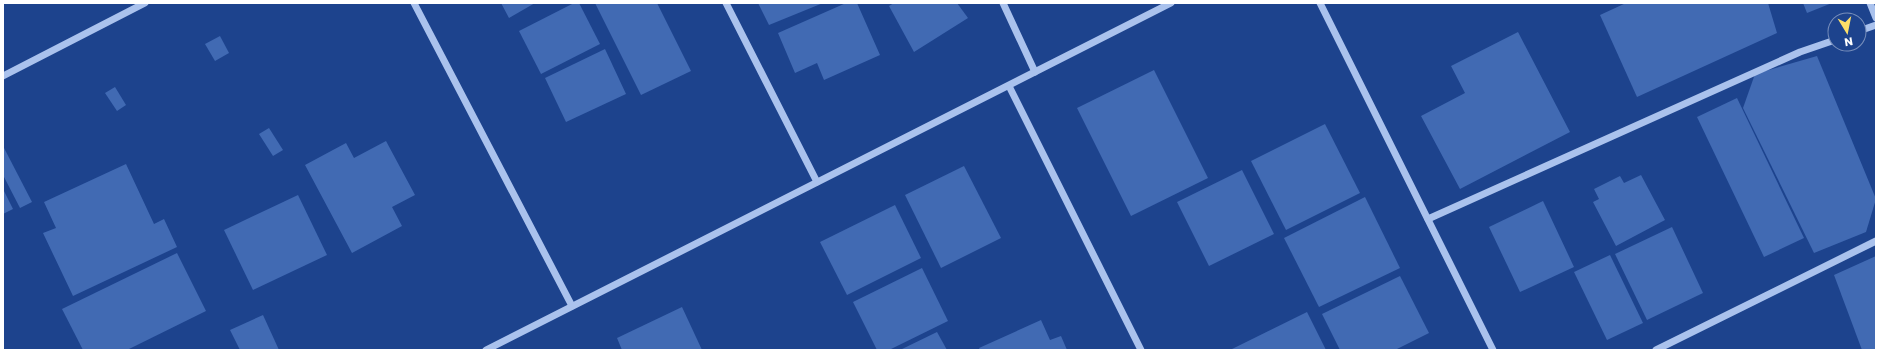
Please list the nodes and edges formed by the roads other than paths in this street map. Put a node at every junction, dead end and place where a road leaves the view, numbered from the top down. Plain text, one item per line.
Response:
1 (145, 3) edge
2 (414, 3) edge
3 (726, 3) edge
4 (1003, 3) edge
5 (1171, 3) edge
6 (1320, 3) edge
7 (1870, 3) edge
8 (1876, 18) edge
9 (1827, 43) edge
10 (1035, 72) junction
11 (3, 76) edge
12 (1009, 86) junction
13 (817, 182) junction
14 (1428, 219) junction
15 (1876, 241) edge
16 (572, 306) junction
17 (486, 350) edge
18 (1141, 350) edge
19 (1493, 350) edge
20 (1656, 350) edge

1 - 11 street
2 - 16 street
3 - 13 street
4 - 10 street
5 - 10 street
6 - 14 street
7 - 8 street
9 - 14 street
10 - 12 street
12 - 13 street
12 - 18 street
13 - 16 street
14 - 19 street
15 - 20 street
16 - 17 street

